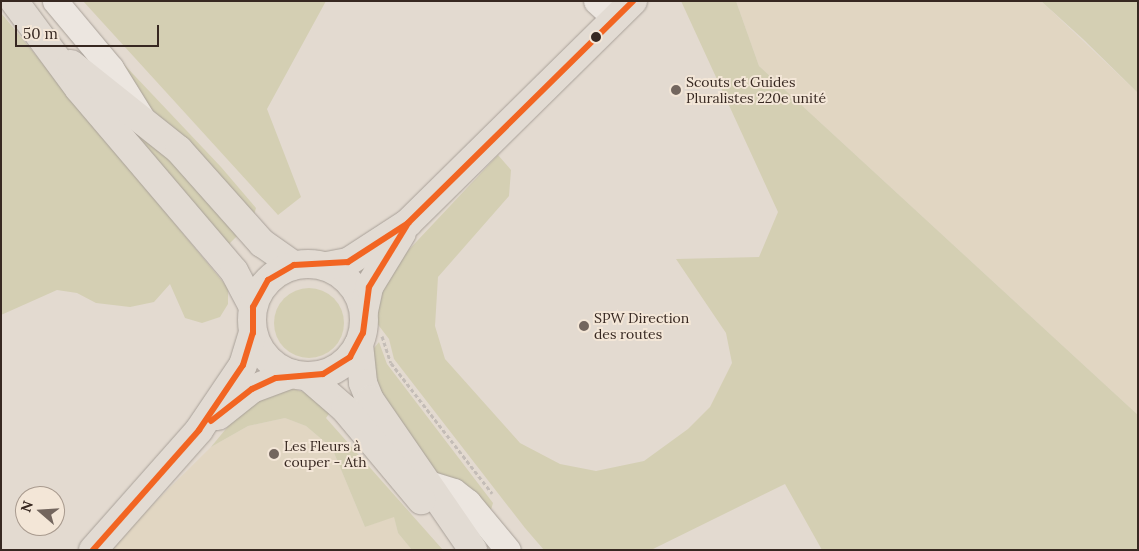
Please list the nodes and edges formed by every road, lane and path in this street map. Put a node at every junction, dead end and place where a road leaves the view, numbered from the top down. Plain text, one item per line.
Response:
1 (14, 1) edge
2 (55, 1) edge
3 (615, 7) edge
4 (56, 53) junction
5 (145, 122) junction
6 (408, 223) junction
7 (294, 265) junction
8 (327, 266) junction
9 (253, 320) junction
10 (362, 325) junction
11 (299, 375) junction
12 (199, 430) junction
13 (428, 483) junction
14 (497, 501) dead end
15 (94, 550) edge
16 (466, 550) edge
17 (474, 550) edge
18 (508, 550) edge

1 - 4 main road
2 - 5 street
3 - 6 main road
4 - 5 main road
4 - 9 main road
5 - 7 main road
6 - 8 main road
6 - 10 main road
7 - 8 main road
7 - 9 main road
8 - 10 main road
9 - 11 main road
9 - 12 main road
10 - 11 main road
10 - 13 main road
10 - 14 path
11 - 12 main road
11 - 16 main road
12 - 15 main road
13 - 17 main road
13 - 18 street

